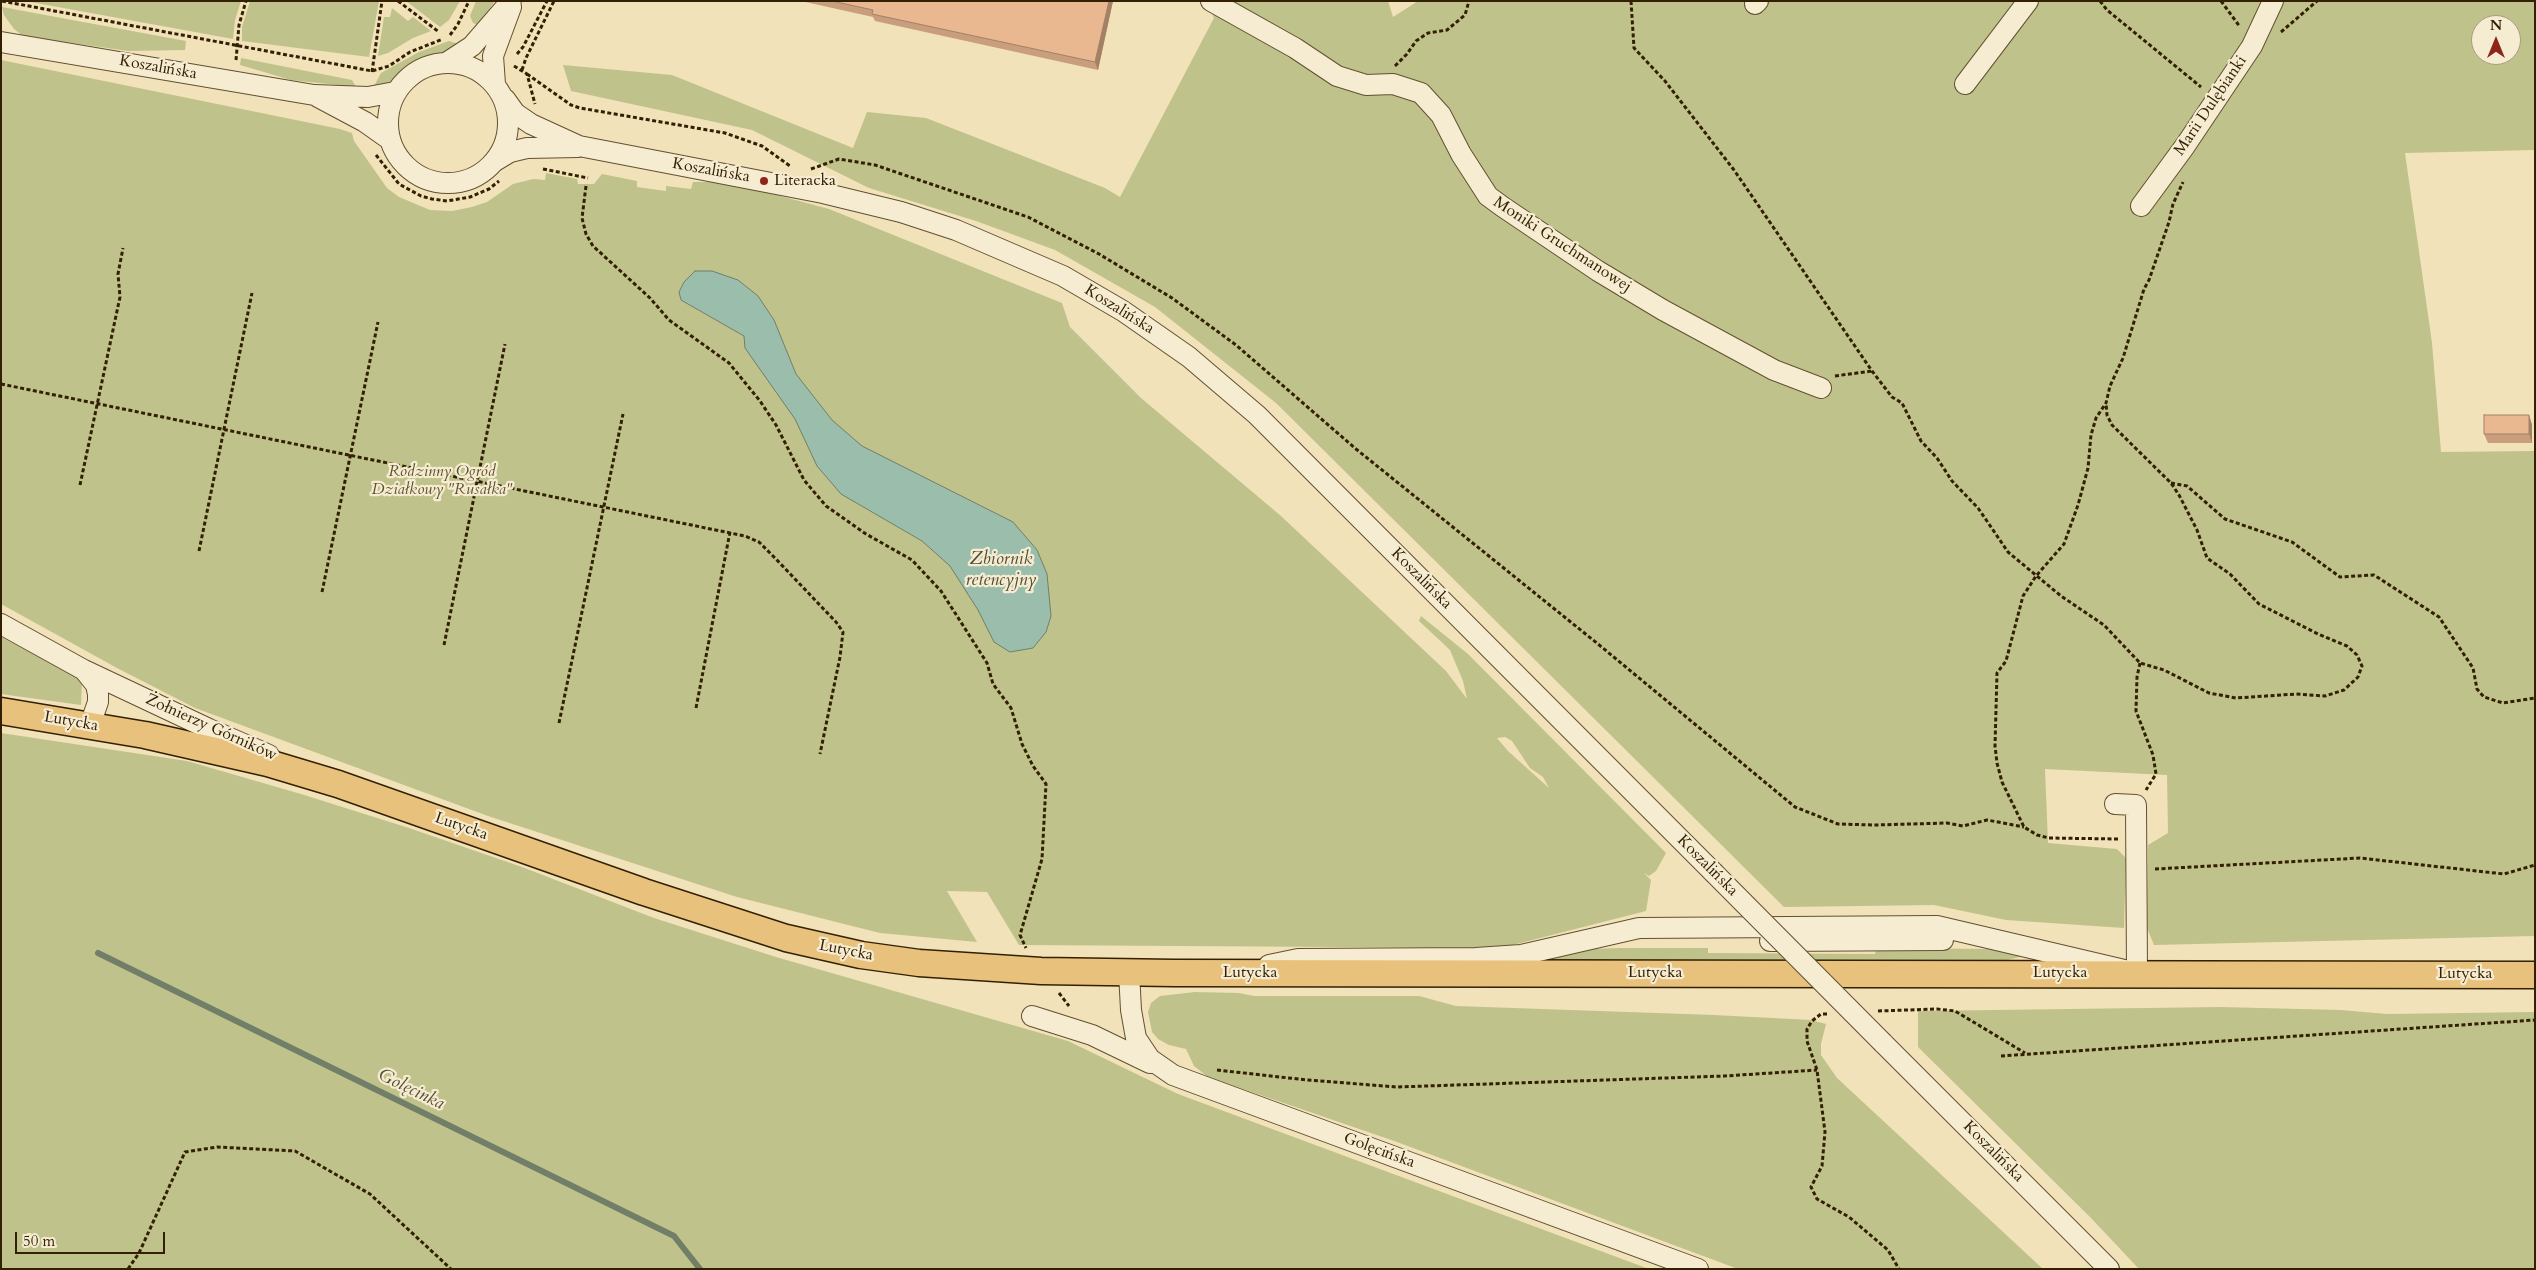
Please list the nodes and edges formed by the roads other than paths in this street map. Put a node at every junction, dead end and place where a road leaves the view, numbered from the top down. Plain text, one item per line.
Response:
1 (512, 1) edge
2 (1211, 1) edge
3 (2028, 1) edge
4 (2273, 1) edge
5 (1, 42) edge
6 (446, 63) junction
7 (1965, 84) dead end
8 (395, 92) junction
9 (500, 92) junction
10 (314, 95) junction
11 (389, 139) junction
12 (579, 146) junction
13 (501, 169) junction
14 (2141, 206) dead end
15 (1821, 388) dead end
16 (1, 624) edge
17 (84, 670) junction
18 (1, 711) edge
19 (90, 725) junction
20 (338, 784) junction
21 (2115, 804) dead end
22 (1129, 972) junction
23 (1230, 973) junction
24 (2137, 973) junction
25 (2535, 974) edge
26 (1032, 1016) dead end
27 (1158, 1067) junction
28 (1698, 1269) edge
29 (2109, 1269) edge

1 - 6 street
1 - 9 street
2 - 15 street, Moniki Gruchmanowej
3 - 7 street
4 - 14 street, Marii Dulębianki
5 - 10 street, Koszalińska
6 - 8 street
6 - 9 street
8 - 10 street, Koszalińska
8 - 11 street
9 - 12 street, Koszalińska
9 - 13 street
10 - 11 street, Koszalińska
11 - 13 street
12 - 13 street, Koszalińska
12 - 29 street, Koszalińska, bridge
16 - 17 street, Żołnierzy Górników
17 - 19 street, Żołnierzy Górników
17 - 20 street, Żołnierzy Górników
18 - 19 main road, Lutycka
19 - 20 main road, Lutycka
20 - 22 main road, Lutycka
21 - 24 street
22 - 23 main road, Lutycka
22 - 27 street, Golęcińska
23 - 24 main road, Lutycka
23 - 24 street
24 - 25 main road, Lutycka
26 - 27 street
27 - 28 street, Golęcińska

